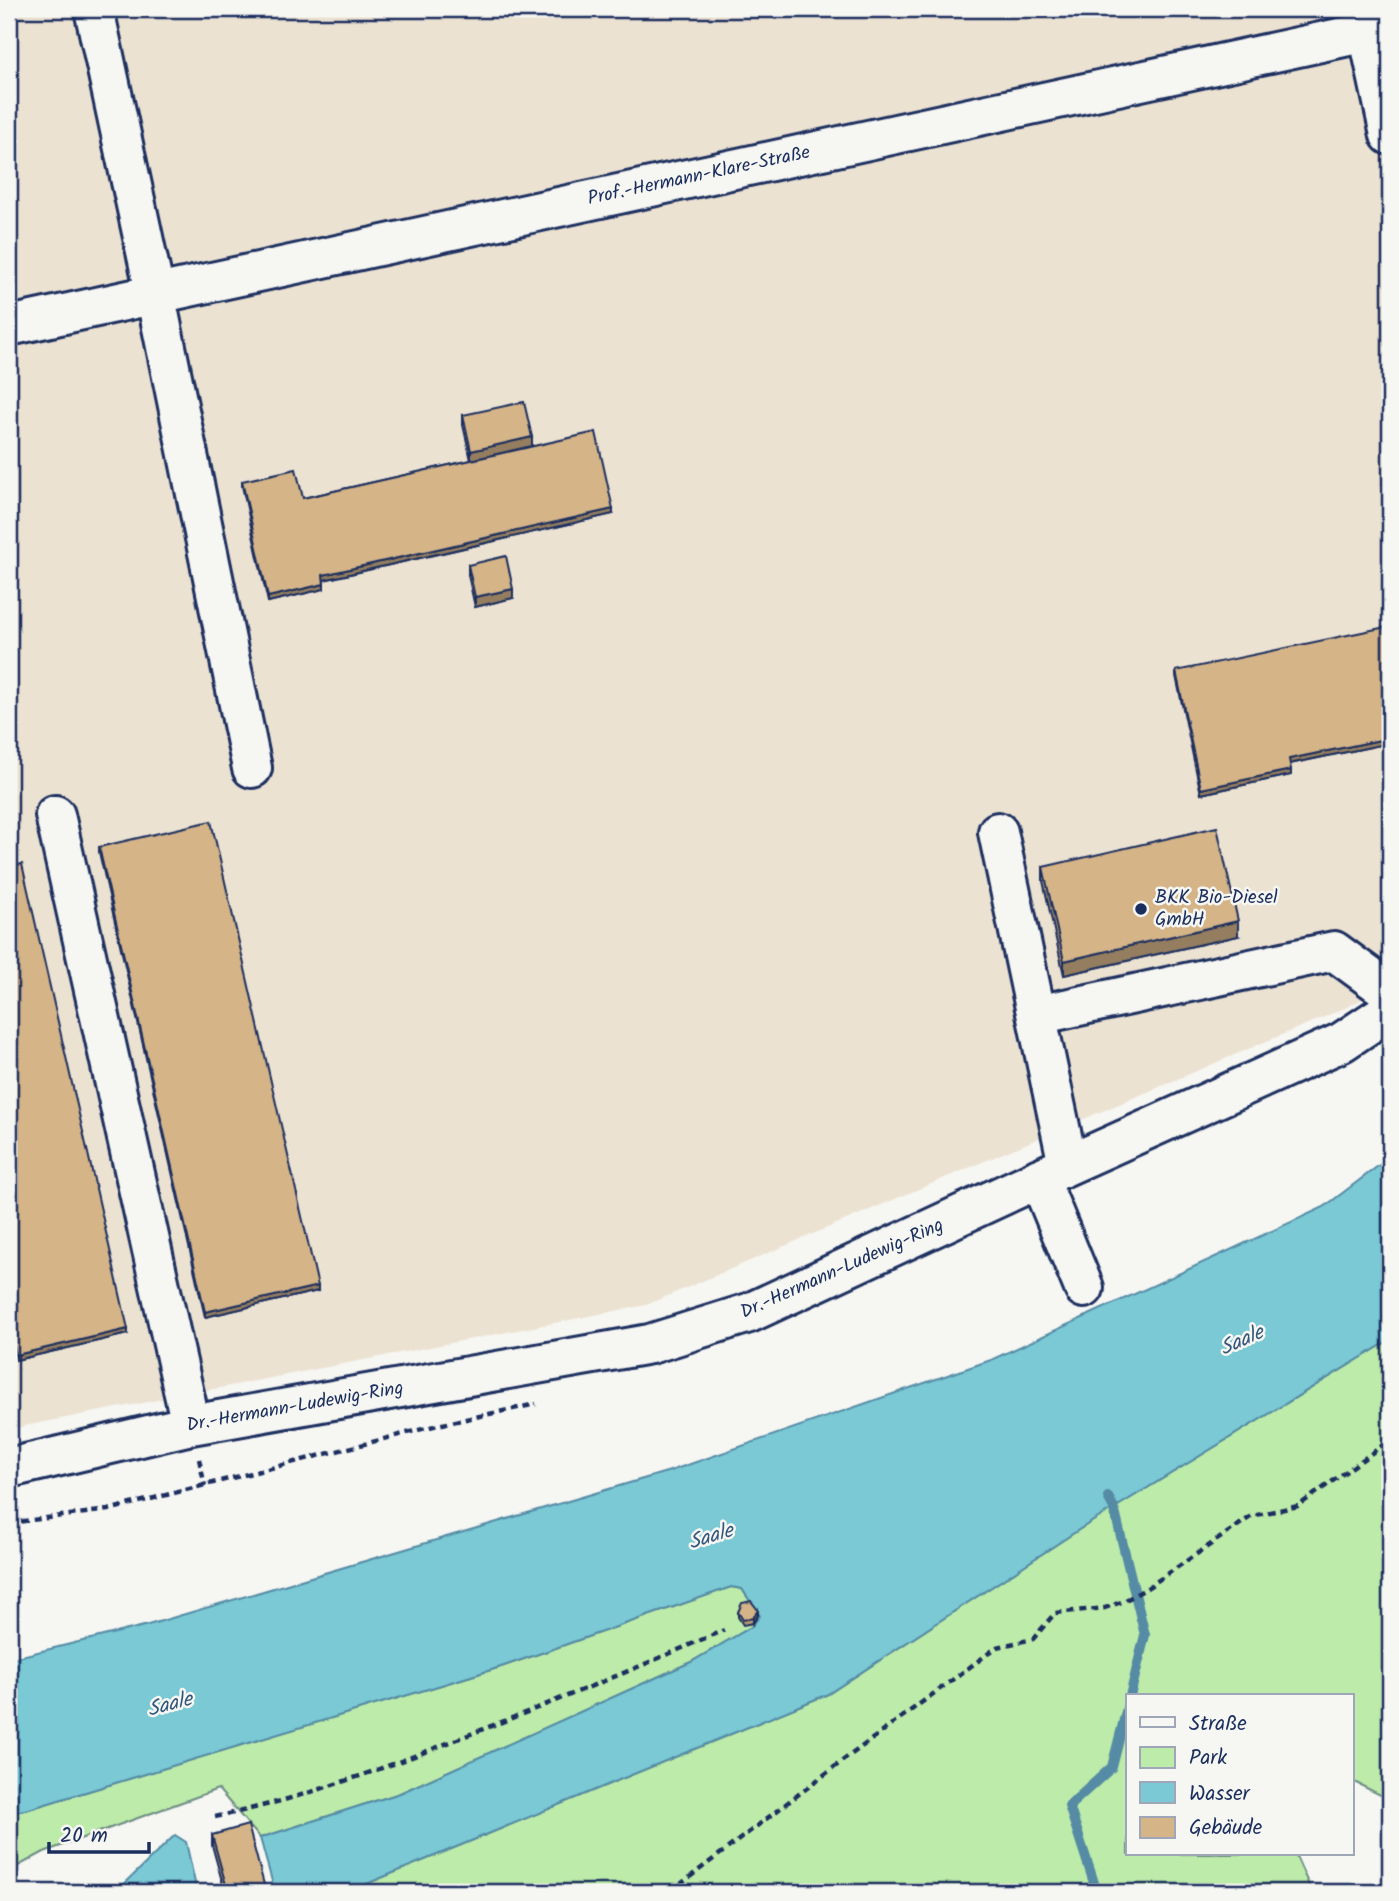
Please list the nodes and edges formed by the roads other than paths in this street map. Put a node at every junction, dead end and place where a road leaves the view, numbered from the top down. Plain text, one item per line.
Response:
1 (94, 9) edge
2 (1379, 29) edge
3 (1390, 135) edge
4 (155, 293) junction
5 (9, 326) edge
6 (252, 768) dead end
7 (55, 815) dead end
8 (998, 832) dead end
9 (1390, 992) edge
10 (1390, 1010) edge
11 (1037, 1014) junction
12 (1054, 1172) junction
13 (1084, 1288) dead end
14 (191, 1425) junction
15 (9, 1468) edge

1 - 4 street
2 - 3 street
2 - 4 street, Prof.-Hermann-Klare-Straße
4 - 5 street, Prof.-Hermann-Klare-Straße
4 - 6 street
7 - 14 street
8 - 11 street
9 - 11 street
10 - 12 street, Dr.-Hermann-Ludewig-Ring
11 - 12 street
12 - 13 street
12 - 14 street, Dr.-Hermann-Ludewig-Ring
14 - 15 street, Dr.-Hermann-Ludewig-Ring

